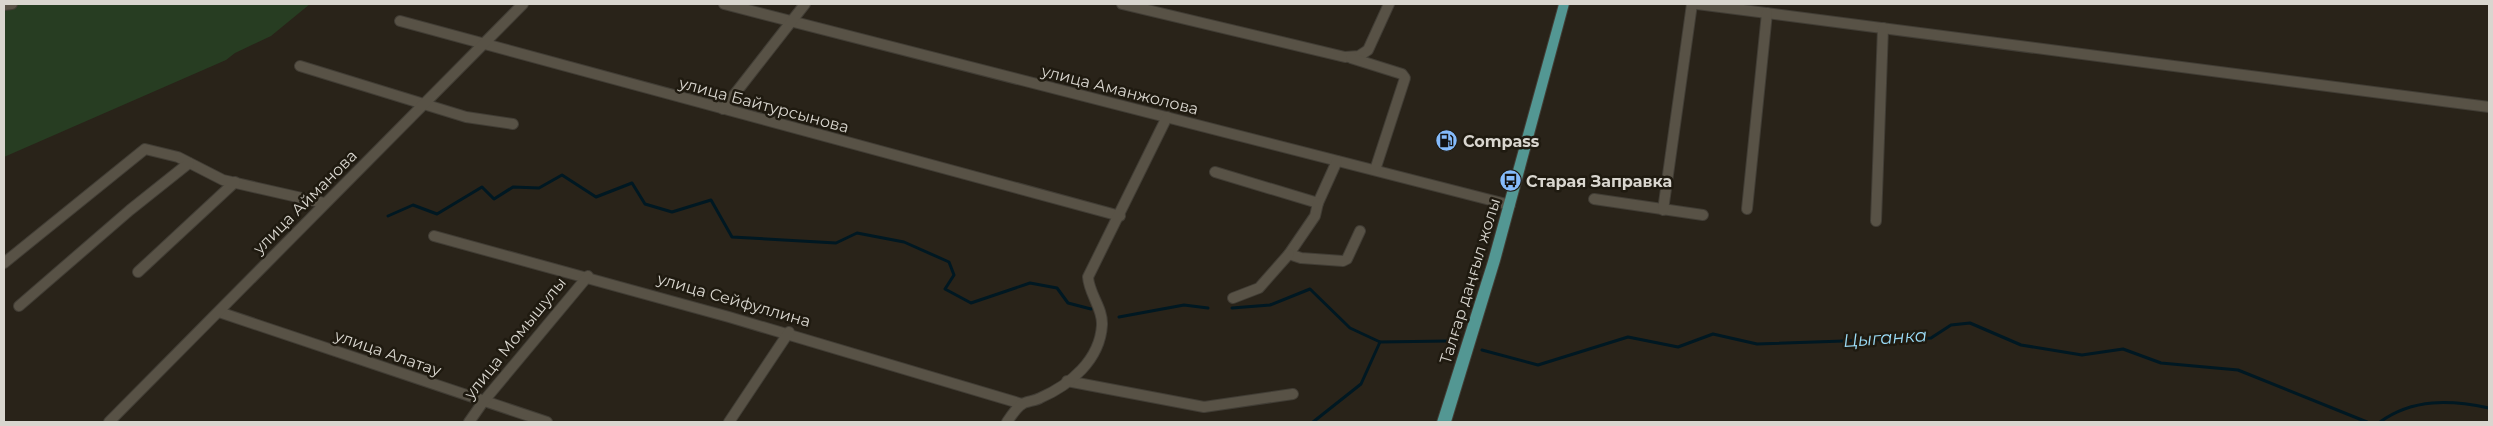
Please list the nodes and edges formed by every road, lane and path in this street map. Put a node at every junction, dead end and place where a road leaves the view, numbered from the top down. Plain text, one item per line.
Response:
1 (12, 4) edge
2 (524, 4) edge
3 (724, 4) edge
4 (805, 4) edge
5 (1122, 4) edge
6 (1389, 4) edge
7 (1564, 4) edge
8 (1692, 4) edge
9 (1697, 4) edge
10 (4, 5) edge
11 (1767, 14) junction
12 (400, 21) dead end
13 (790, 22) junction
14 (1883, 28) junction
15 (482, 44) junction
16 (1345, 57) junction
17 (300, 66) dead end
18 (425, 102) junction
19 (2489, 107) edge
20 (722, 109) junction
21 (1166, 117) junction
22 (513, 124) dead end
23 (1337, 161) junction
24 (189, 163) junction
25 (1375, 170) junction
26 (1215, 172) dead end
27 (235, 182) junction
28 (1594, 199) dead end
29 (1318, 203) junction
30 (324, 204) junction
31 (1510, 205) junction
32 (1747, 209) dead end
33 (1663, 210) junction
34 (1703, 215) dead end
35 (1120, 216) junction
36 (1876, 221) dead end
37 (1360, 231) dead end
38 (434, 236) dead end
39 (1289, 254) junction
40 (4, 263) edge
41 (138, 272) dead end
42 (588, 276) junction
43 (1233, 298) dead end
44 (18, 306) dead end
45 (218, 312) junction
46 (789, 332) junction
47 (1067, 381) junction
48 (1293, 394) dead end
49 (482, 402) junction
50 (1022, 404) junction
51 (109, 422) edge
52 (469, 422) edge
53 (547, 422) edge
54 (729, 422) edge
55 (1007, 422) edge
56 (1444, 422) edge

1 - 10 street
2 - 15 street, улица Айманова
3 - 13 street, улица Аманжолова
4 - 13 street
5 - 16 street
6 - 16 street
7 - 31 main road, Талғар даңғыл жолы
8 - 33 street
9 - 11 street
11 - 14 street
11 - 32 street
12 - 15 street, улица Байтурсынова
13 - 20 street
13 - 21 street, улица Аманжолова
14 - 19 street
14 - 36 street
15 - 18 street, улица Айманова
15 - 20 street, улица Байтурсынова
16 - 25 street
17 - 18 street
18 - 22 street
18 - 30 street, улица Айманова
20 - 35 street, улица Байтурсынова
21 - 23 street, улица Аманжолова
21 - 35 street
23 - 25 street, улица Аманжолова
23 - 29 street
24 - 27 street
24 - 40 street
24 - 44 street
25 - 31 street, улица Аманжолова
26 - 29 street
27 - 30 street
27 - 41 street
28 - 33 street
29 - 39 street
30 - 45 street, улица Айманова
31 - 56 main road, Талғар даңғыл жолы
33 - 34 street
35 - 47 street
37 - 39 street
38 - 42 street, улица Сейфуллина
39 - 43 street
42 - 46 street, улица Сейфуллина
42 - 49 street, улица Момышулы
45 - 49 street, улица Алатау
45 - 51 street, улица Айманова
46 - 50 street, улица Сейфуллина
46 - 54 street
47 - 48 street
47 - 50 street
49 - 52 street, улица Момышулы
49 - 53 street, улица Алатау
50 - 55 street

